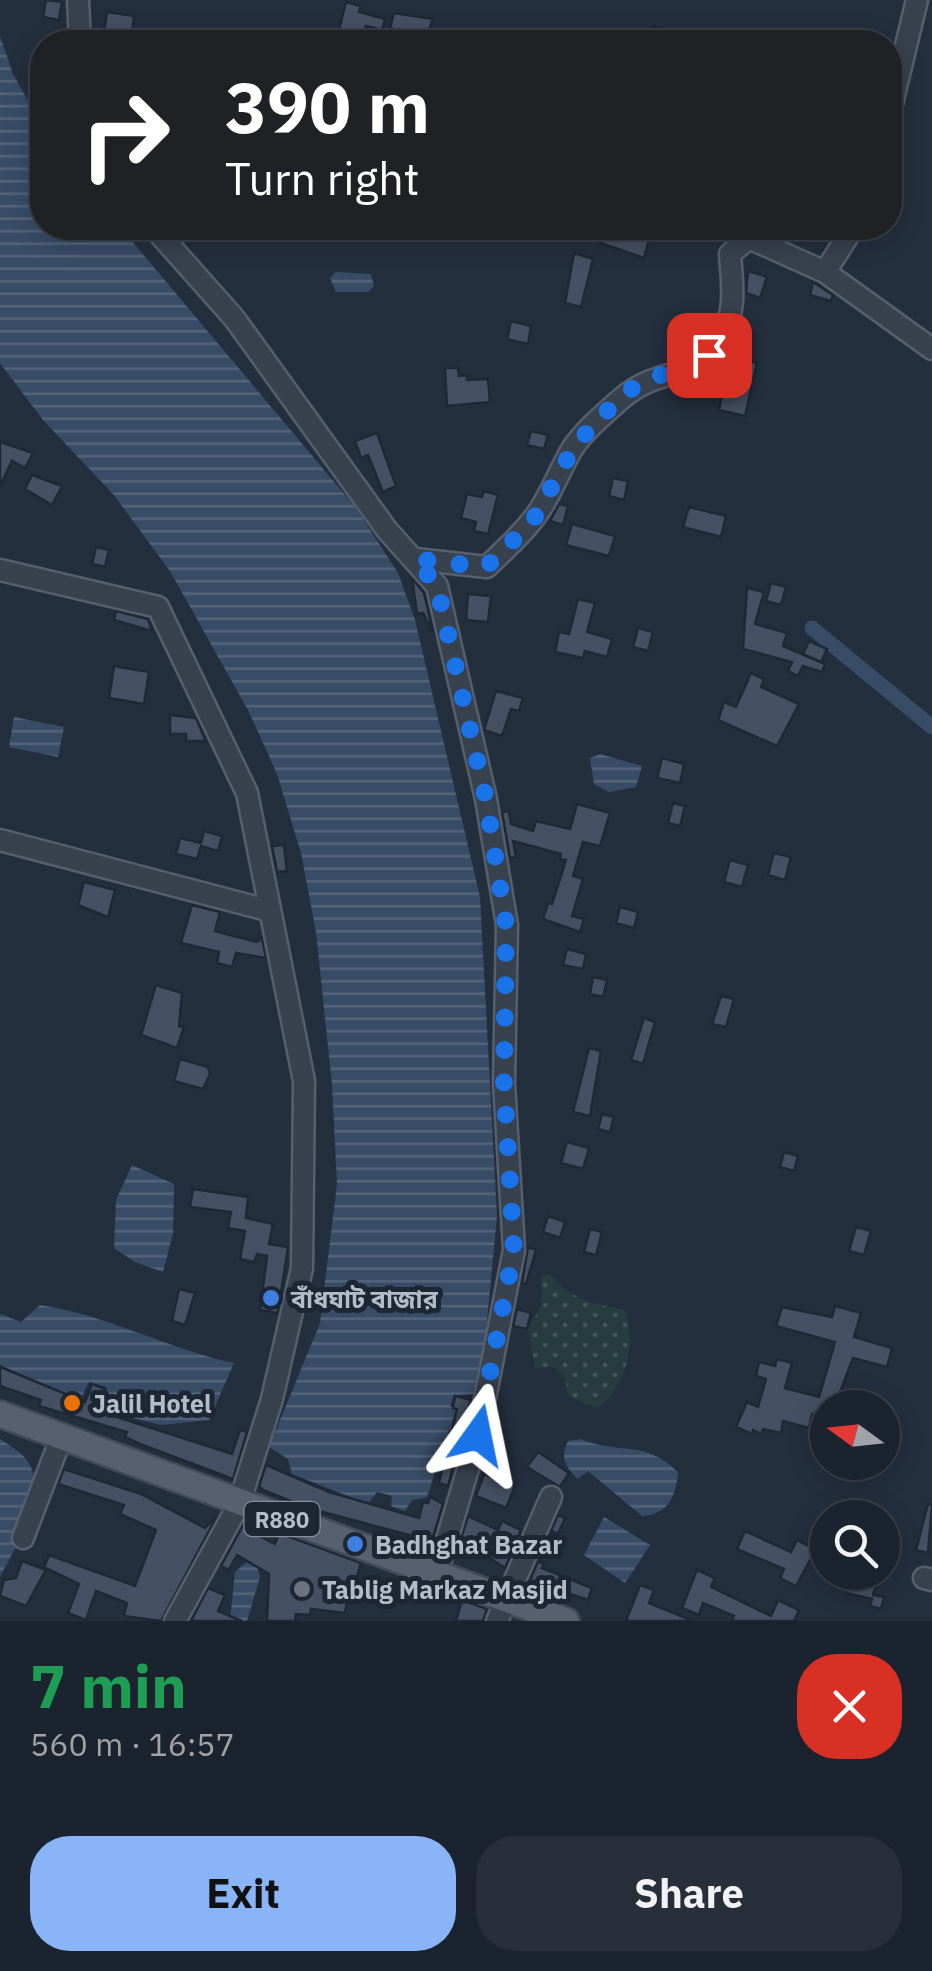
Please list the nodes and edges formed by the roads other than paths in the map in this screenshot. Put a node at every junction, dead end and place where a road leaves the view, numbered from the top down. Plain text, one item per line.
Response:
1 (78, 0) edge
2 (918, 0) edge
3 (79, 30) edge
4 (902, 64) edge
5 (165, 240) edge
6 (746, 240) edge
7 (753, 240) edge
8 (845, 240) edge
9 (825, 272) junction
10 (932, 350) edge
11 (415, 559) junction
12 (0, 570) edge
13 (0, 840) edge
14 (267, 910) junction
15 (0, 1414) edge
16 (60, 1438) junction
17 (551, 1497) dead end
18 (238, 1504) junction
19 (24, 1538) dead end
20 (437, 1573) junction
21 (501, 1609) edge
22 (176, 1621) edge
23 (566, 1621) edge

1 - 3 street
2 - 4 street
5 - 11 street
6 - 11 street
7 - 9 street
8 - 9 street
9 - 10 street
11 - 20 street
12 - 14 street
13 - 14 street
14 - 18 street
15 - 16 main road, R880
16 - 18 main road, R880
16 - 19 street
17 - 21 street
18 - 20 main road, R880
18 - 22 street
20 - 21 main road, R880
21 - 23 main road, R880

